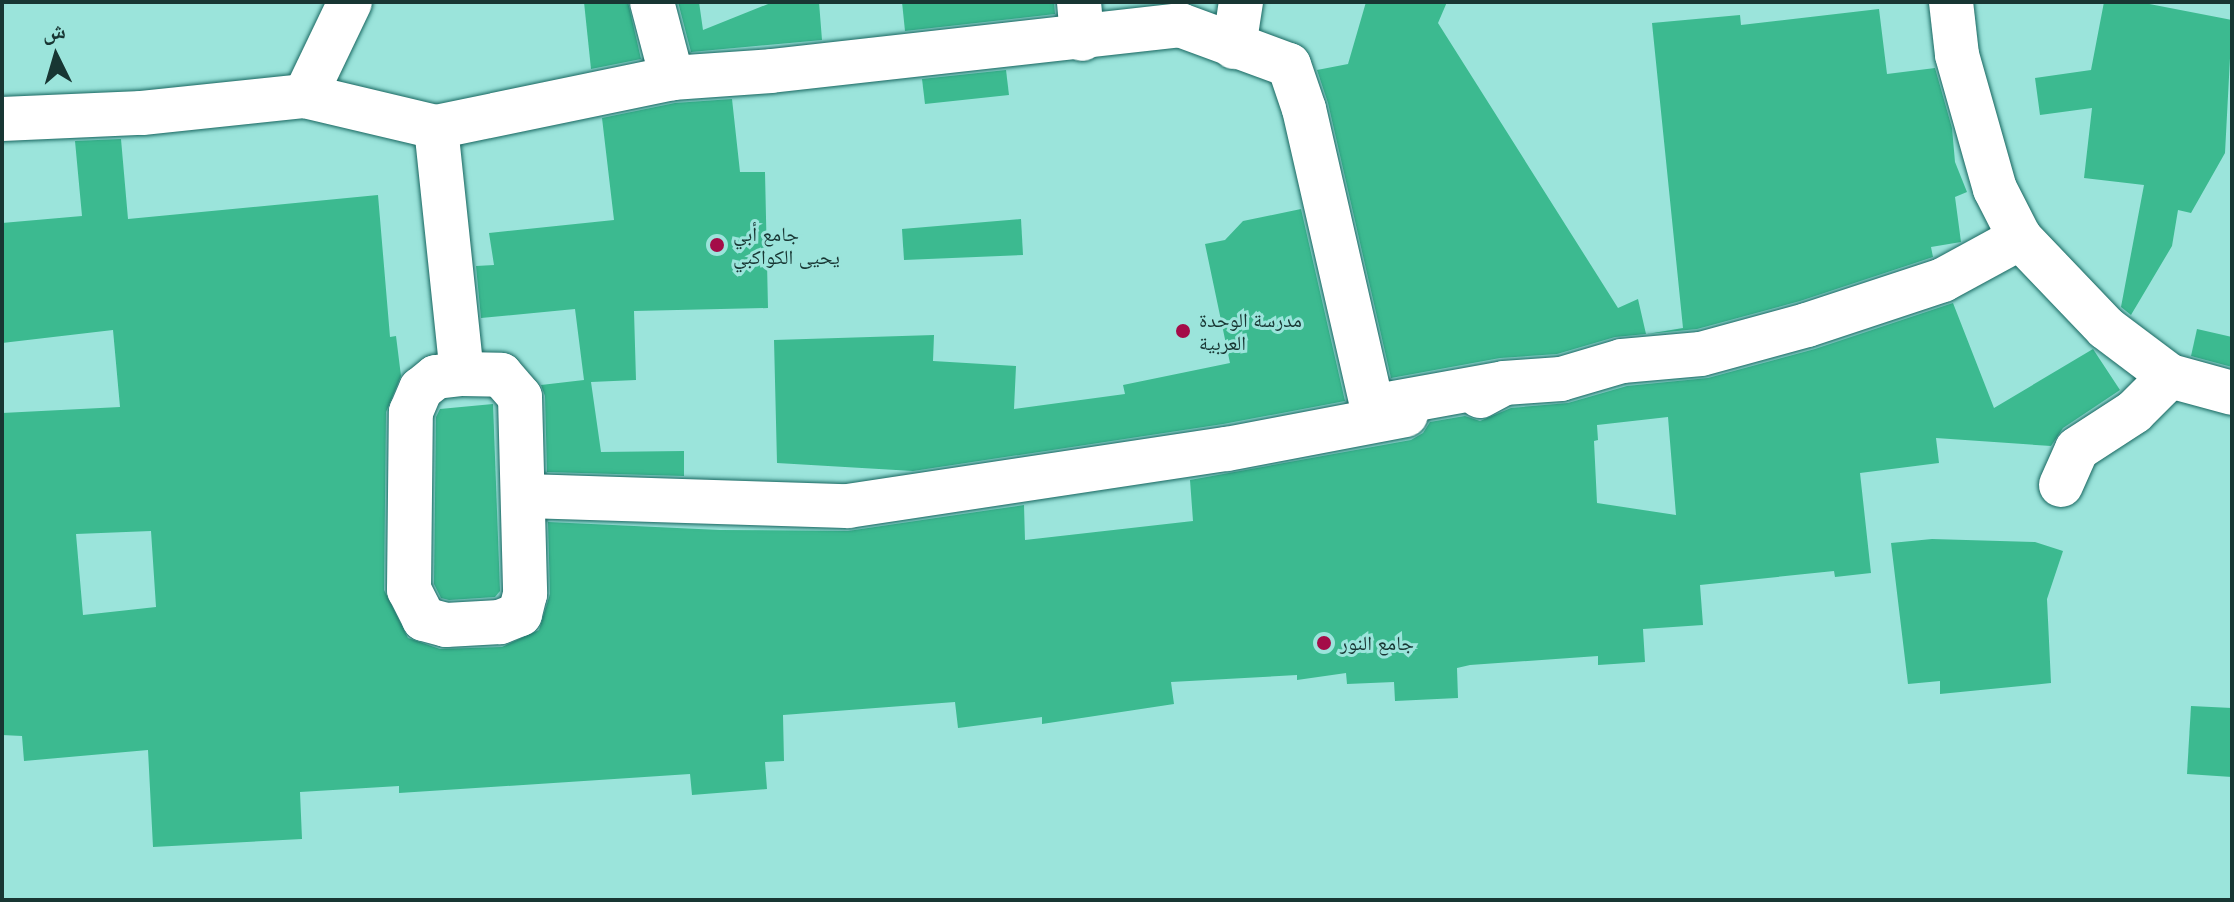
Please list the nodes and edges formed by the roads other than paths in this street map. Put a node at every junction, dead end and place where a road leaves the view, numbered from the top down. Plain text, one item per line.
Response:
1 (350, 2) edge
2 (652, 2) edge
3 (1241, 2) edge
4 (1951, 2) edge
5 (1080, 20) edge
6 (1234, 47) junction
7 (672, 78) junction
8 (305, 96) junction
9 (2, 119) edge
10 (436, 127) junction
11 (2020, 238) junction
12 (462, 374) junction
13 (2170, 376) junction
14 (1504, 383) junction
15 (2232, 393) edge
16 (2061, 485) dead end
17 (524, 496) junction

1 - 8 street
2 - 7 street
3 - 6 street
4 - 11 street
5 - 6 street
5 - 7 street
6 - 14 street
7 - 10 street
8 - 9 street
8 - 10 street
10 - 12 street
11 - 13 street
11 - 14 street
12 - 17 street
12 - 17 street
13 - 15 street
13 - 16 street
14 - 17 street

